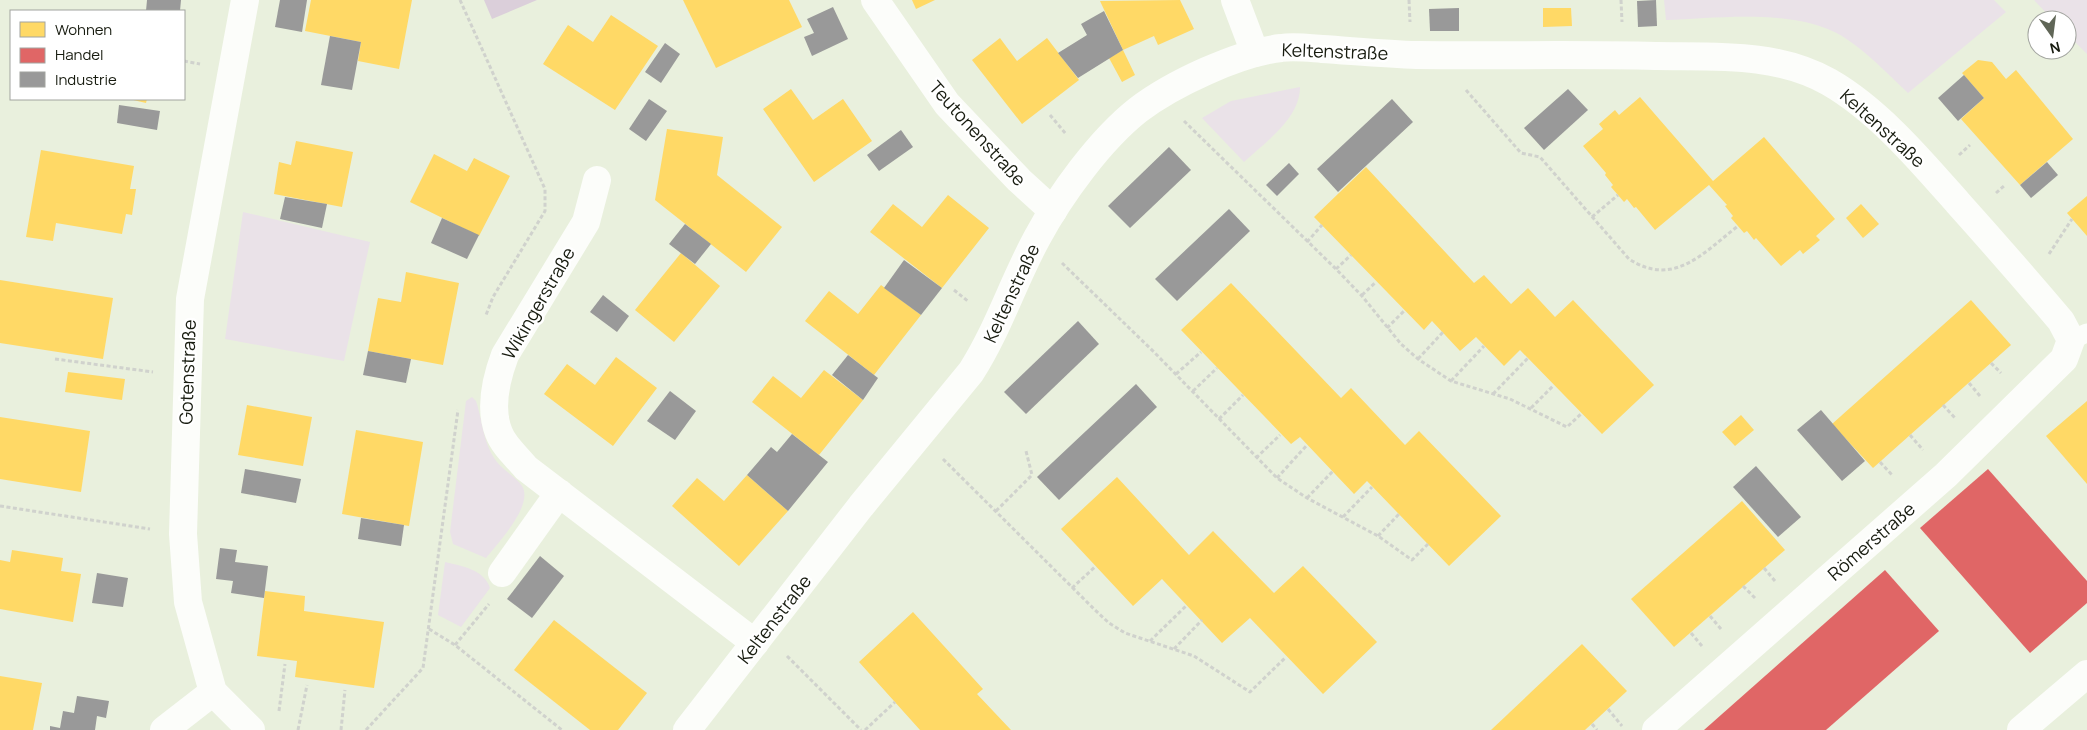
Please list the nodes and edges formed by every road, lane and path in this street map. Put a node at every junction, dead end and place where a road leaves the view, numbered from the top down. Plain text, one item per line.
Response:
1 (245, 0) edge
2 (875, 0) edge
3 (1236, 0) edge
4 (1255, 54) junction
5 (1456, 55) junction
6 (1160, 97) junction
7 (1970, 145) dead end
8 (1955, 158) dead end
9 (598, 180) dead end
10 (2005, 185) dead end
11 (1618, 195) dead end
12 (1991, 197) dead end
13 (1053, 211) junction
14 (1592, 217) junction
15 (2072, 219) dead end
16 (1322, 225) dead end
17 (1738, 226) dead end
18 (1036, 238) junction
19 (1307, 242) junction
20 (1351, 255) dead end
21 (1336, 269) junction
22 (1376, 282) dead end
23 (2032, 287) junction
24 (1362, 296) junction
25 (1404, 311) dead end
26 (1387, 328) junction
27 (1443, 332) dead end
28 (2079, 337) edge
29 (1484, 346) dead end
30 (1201, 352) dead end
31 (1528, 358) dead end
32 (55, 359) dead end
33 (1418, 359) junction
34 (1217, 368) dead end
35 (1176, 374) junction
36 (187, 376) junction
37 (1451, 381) junction
38 (1554, 385) dead end
39 (1193, 391) junction
40 (1493, 394) junction
41 (1243, 395) dead end
42 (1531, 408) junction
43 (1582, 413) dead end
44 (1220, 419) junction
45 (920, 435) junction
46 (1280, 435) dead end
47 (1307, 445) dead end
48 (1026, 451) dead end
49 (1256, 458) junction
50 (1333, 472) dead end
51 (1277, 478) junction
52 (1372, 487) dead end
53 (560, 493) junction
54 (1307, 498) junction
55 (0, 506) edge
56 (996, 511) junction
57 (1399, 514) dead end
58 (1343, 518) junction
59 (183, 534) junction
60 (1378, 536) junction
61 (1428, 544) dead end
62 (1096, 566) dead end
63 (502, 573) joint
64 (1072, 588) junction
65 (1186, 606) dead end
66 (1202, 620) dead end
67 (429, 629) dead end
68 (759, 638) junction
69 (1150, 641) junction
70 (455, 645) junction
71 (1174, 649) junction
72 (1286, 657) dead end
73 (285, 664) dead end
74 (2087, 674) edge
75 (307, 685) dead end
76 (345, 690) dead end
77 (213, 692) junction
78 (895, 702) dead end
79 (1608, 709) dead end
80 (278, 721) dead end
81 (1592, 724) dead end
82 (164, 730) edge
83 (252, 730) edge
84 (298, 730) edge
85 (341, 730) edge
86 (562, 730) edge
87 (688, 730) edge
88 (861, 730) edge
89 (865, 730) edge
90 (1597, 730) edge
91 (1626, 730) edge
92 (1656, 730) edge
93 (2021, 730) edge

1 - 36 street, Gotenstraße
2 - 13 street, Teutonenstraße
3 - 4 street
4 - 5 street, Keltenstraße
4 - 6 street, Keltenstraße
5 - 14 path
5 - 23 street, Keltenstraße
6 - 13 street, Keltenstraße
6 - 19 path
7 - 8 path
9 - 53 street, Wikingerstraße
10 - 12 path
11 - 14 path
13 - 18 street, Keltenstraße
14 - 17 path
15 - 23 path
16 - 19 path
18 - 35 path
18 - 45 street, Keltenstraße
19 - 21 path
20 - 21 path
21 - 24 path
22 - 24 path
23 - 28 street, Römerstraße
24 - 26 path
25 - 26 path
26 - 33 path
27 - 33 path
28 - 92 street, Römerstraße
29 - 37 path
30 - 35 path
31 - 40 path
32 - 36 path
33 - 37 path
34 - 39 path
35 - 39 path
36 - 59 street, Gotenstraße
37 - 40 path
38 - 42 path
39 - 44 path
40 - 42 path
41 - 44 path
42 - 43 path
44 - 49 path
45 - 56 path
45 - 68 street, Keltenstraße
46 - 49 path
47 - 51 path
48 - 56 path
49 - 51 path
50 - 54 path
51 - 54 path
52 - 58 path
53 - 63 street
53 - 68 street, Wikingerstraße
54 - 58 path
55 - 59 path
56 - 64 path
57 - 60 path
58 - 60 path
59 - 77 street, Gotenstraße
60 - 61 path
62 - 64 path
63 - 70 path
64 - 69 path
65 - 69 path
66 - 71 path
67 - 70 path
68 - 87 street, Keltenstraße
68 - 88 path
69 - 71 path
70 - 86 path
71 - 72 path
73 - 80 path
74 - 93 street
75 - 84 path
76 - 85 path
77 - 82 street
77 - 83 street
78 - 89 path
79 - 91 path
81 - 90 path

